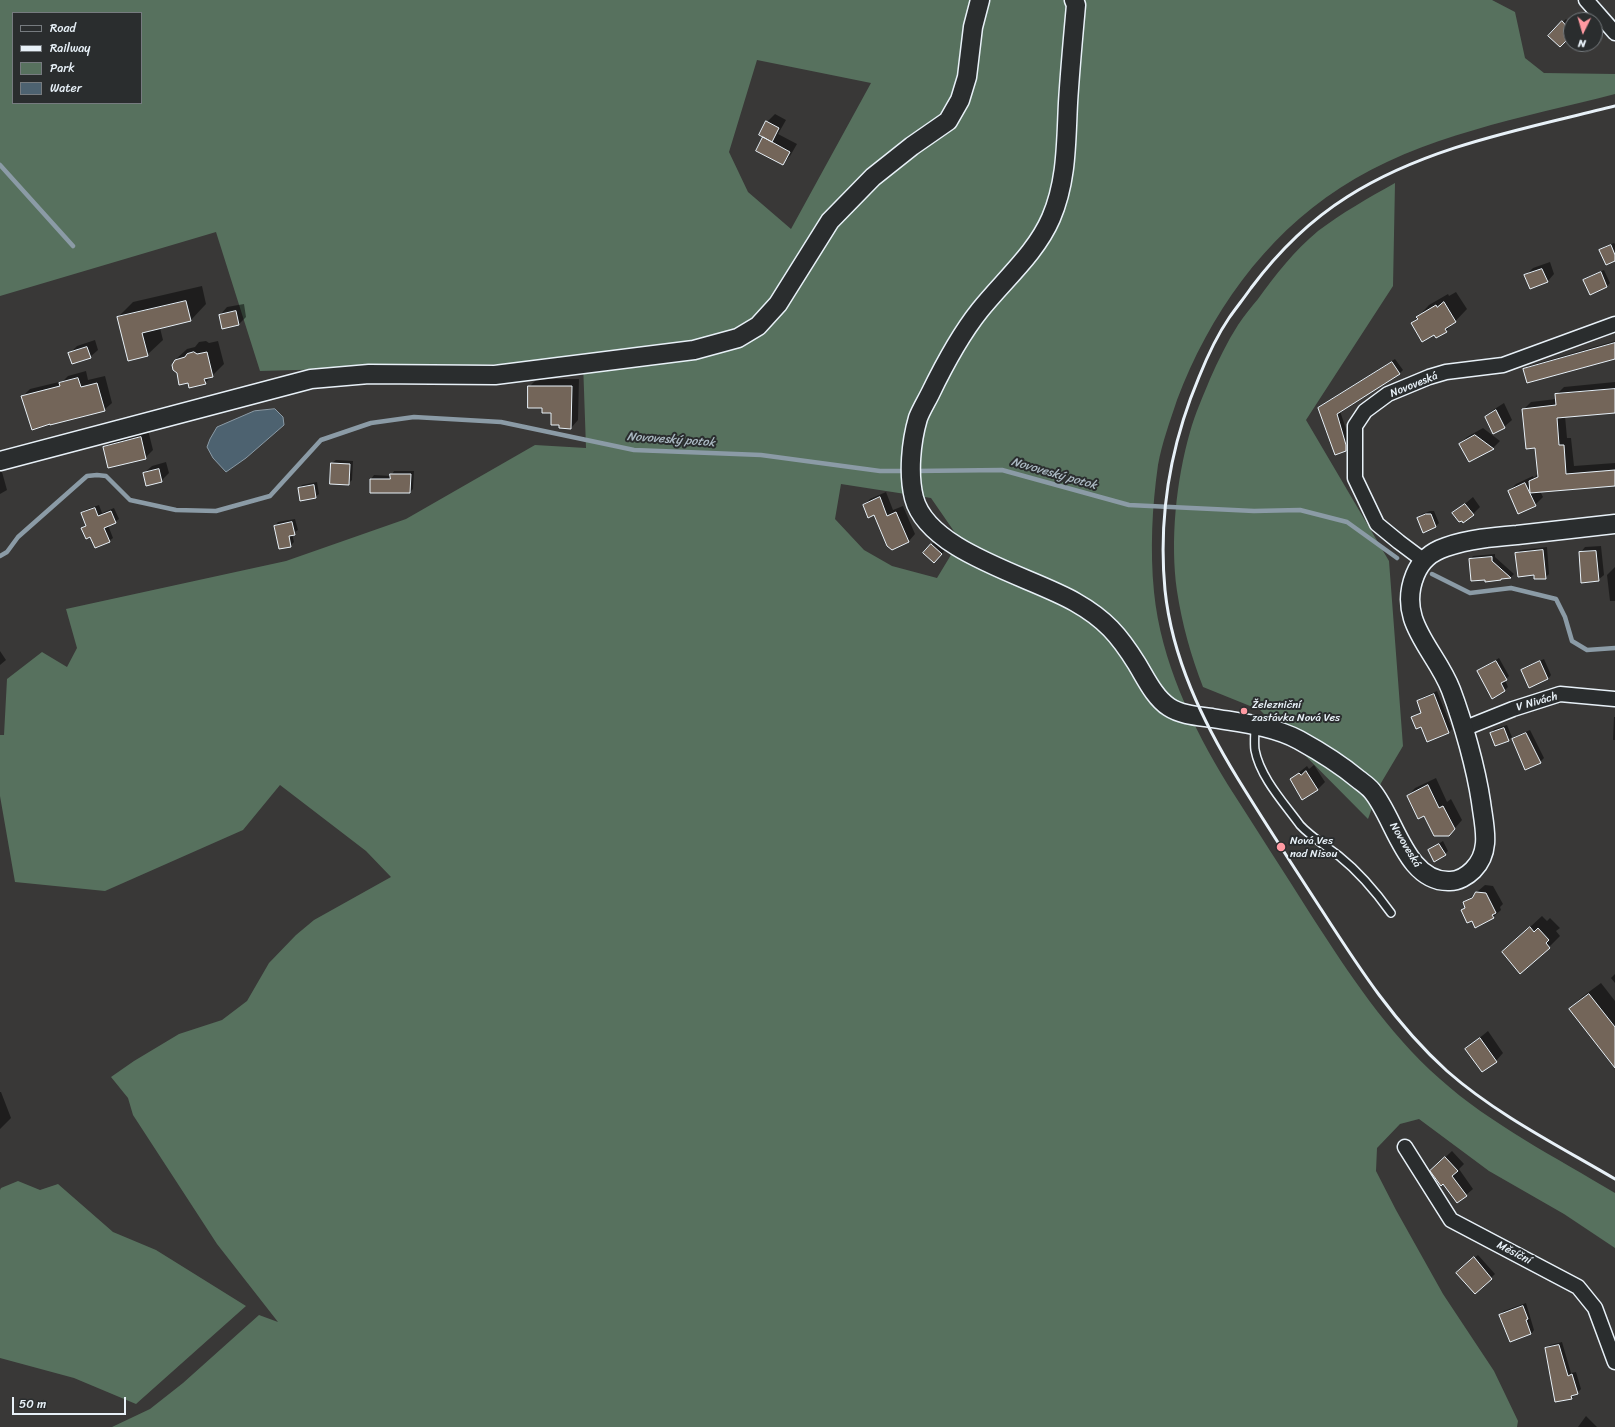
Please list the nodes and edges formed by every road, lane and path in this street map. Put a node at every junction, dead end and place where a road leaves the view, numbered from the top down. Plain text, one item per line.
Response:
1 (980, 0) edge
2 (1074, 0) edge
3 (1586, 0) edge
4 (1615, 33) edge
5 (1615, 324) edge
6 (0, 461) edge
7 (1615, 524) edge
8 (1423, 560) junction
9 (1615, 699) edge
10 (1255, 725) junction
11 (1463, 729) junction
12 (1392, 913) dead end
13 (1405, 1147) dead end
14 (1615, 1362) edge

1 - 6 street
2 - 10 street, Novoveská
3 - 4 street
5 - 8 street, Novoveská
7 - 8 street
8 - 11 street, Novoveská
9 - 11 street, V Nivách
10 - 11 street, Novoveská
10 - 12 lane
13 - 14 street, Měsíční

